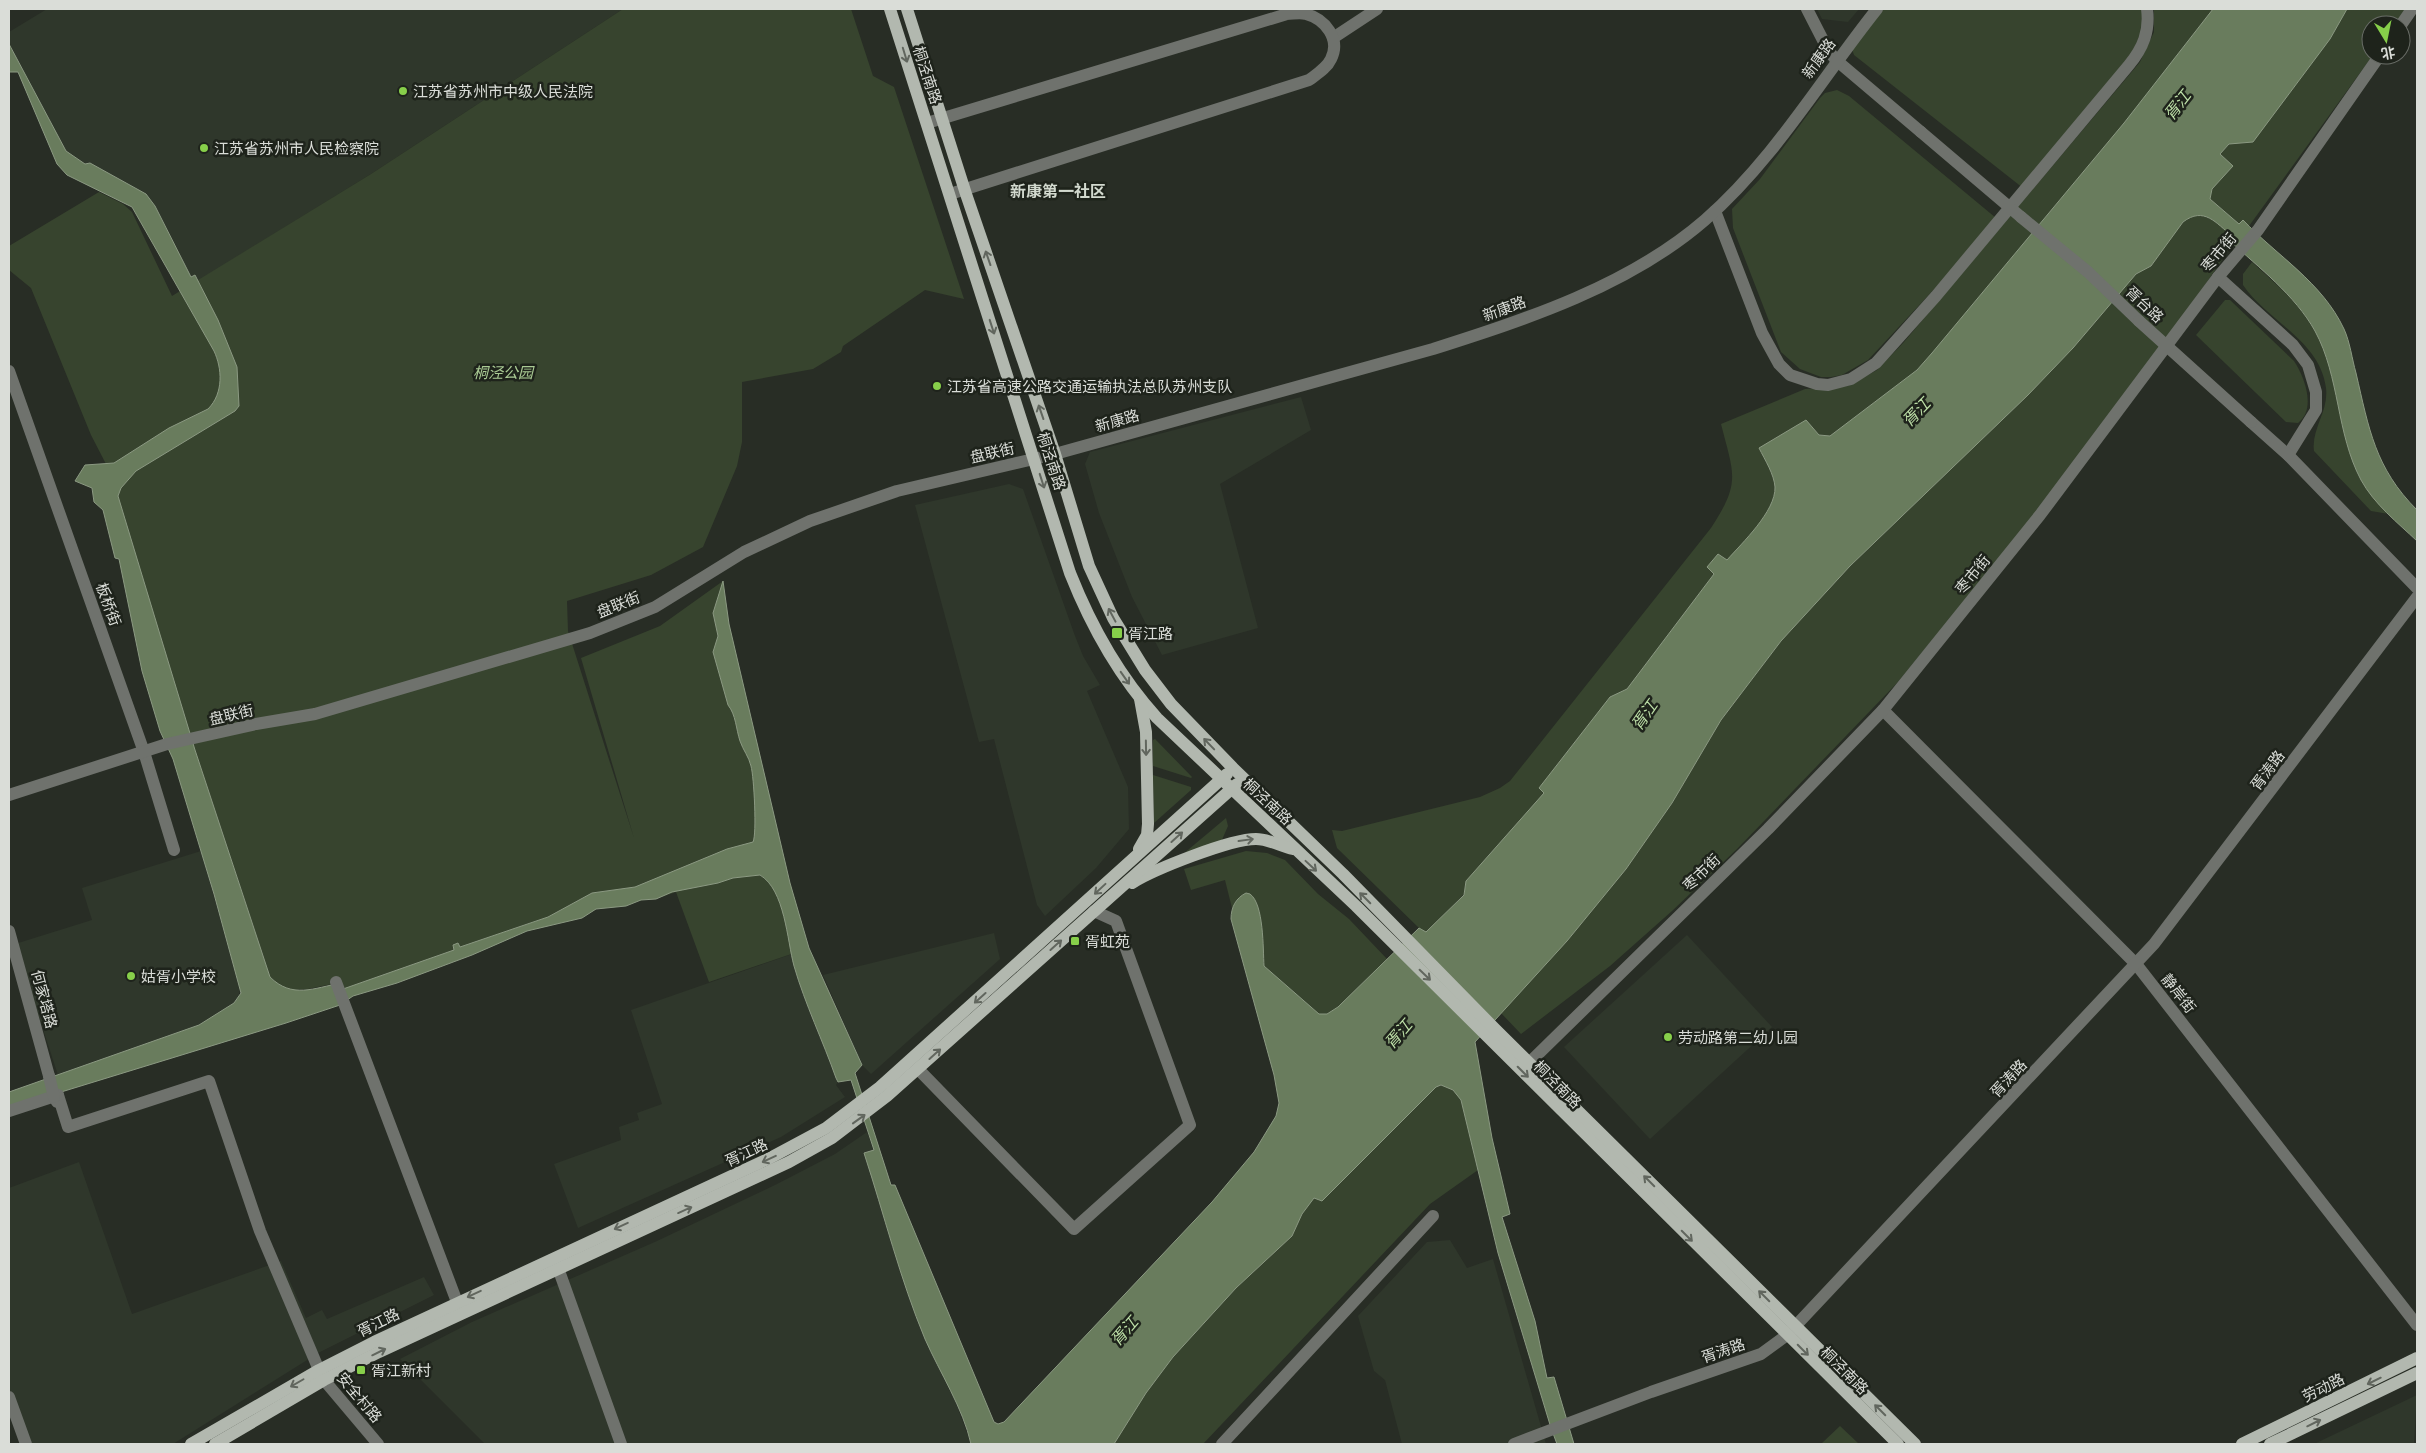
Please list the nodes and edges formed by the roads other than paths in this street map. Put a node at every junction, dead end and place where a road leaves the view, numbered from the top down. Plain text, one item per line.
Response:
1 (890, 9) edge
2 (907, 9) edge
3 (1377, 9) edge
4 (1807, 9) edge
5 (1877, 9) edge
6 (2147, 9) edge
7 (1333, 38) junction
8 (1836, 60) junction
9 (2373, 65) edge
10 (942, 118) junction
11 (927, 123) junction
12 (965, 189) junction
13 (950, 194) junction
14 (1714, 211) junction
15 (2218, 277) junction
16 (9, 371) edge
17 (1055, 454) junction
18 (2288, 455) junction
19 (1034, 458) junction
20 (2417, 588) edge
21 (2417, 597) edge
22 (1140, 700) junction
23 (1883, 710) junction
24 (144, 752) junction
25 (1233, 768) junction
26 (1244, 778) junction
27 (1221, 779) junction
28 (1232, 789) junction
29 (9, 795) edge
30 (1294, 849) junction
31 (174, 850) dead end
32 (1136, 856) junction
33 (1119, 889) junction
34 (1094, 911) junction
35 (9, 934) edge
36 (1395, 936) junction
37 (2136, 964) junction
38 (336, 982) dead end
39 (1492, 1033) junction
40 (1530, 1062) junction
41 (918, 1069) junction
42 (894, 1082) junction
43 (56, 1096) junction
44 (9, 1112) edge
45 (815, 1141) junction
46 (1433, 1216) dead end
47 (558, 1268) junction
48 (457, 1302) junction
49 (2417, 1325) edge
50 (1791, 1331) junction
51 (2417, 1358) edge
52 (2417, 1373) edge
53 (321, 1375) junction
54 (9, 1397) edge
55 (26, 1444) edge
56 (191, 1444) edge
57 (215, 1444) edge
58 (378, 1444) edge
59 (621, 1444) edge
60 (1222, 1444) edge
61 (1514, 1444) edge
62 (1898, 1444) edge
63 (1915, 1444) edge
64 (2242, 1444) edge
65 (2270, 1444) edge

1 -> 11 main road, 桐泾南路
2 - 10 main road, 桐泾南路
3 - 7 street
4 - 8 street, 胥台路
5 - 8 street, 新康路
6 - 14 street
7 - 10 street
7 - 12 street
8 - 14 street, 新康路
8 - 18 street, 胥台路, bridge
9 - 15 street, 枣市街
10 - 11 street
10 - 12 main road, 桐泾南路
11 - 13 main road, 桐泾南路
12 - 13 street
17 -> 12 main road, 桐泾南路
13 -> 19 main road, 桐泾南路
14 - 17 street, 新康路
15 - 18 street
15 - 23 street, 枣市街
16 - 24 street, 板桥街
17 - 19 street, 新康路
25 -> 17 main road, 桐泾南路
18 - 20 street, 胥台路
19 -> 22 main road, 桐泾南路
19 - 24 street, 盘联街
21 - 37 street, 胥涛路
22 - 27 main road, 桐泾南路
22 -> 32 main road
23 - 37 street, 静岸街
23 - 40 street, 枣市街
24 - 29 street, 盘联街
24 - 31 street, 板桥街
25 - 26 main road, 桐泾南路
25 - 27 main road, 胥江路
26 - 28 main road, 胥江路
36 -> 26 main road, 桐泾南路
27 - 28 main road, 桐泾南路
27 - 32 main road, 胥江路
28 - 30 main road, 桐泾南路
33 -> 28 main road, 胥江路
33 -> 30 main road
30 -> 36 main road, 桐泾南路
32 -> 42 main road, 胥江路
33 - 34 main road, 胥江路
41 -> 34 main road, 胥江路
34 - 41 street
35 - 43 street, 何家塔路, bridge
36 - 39 main road, 桐泾南路
37 - 49 street, 静岸街
37 - 50 street, 胥涛路
38 - 48 street
39 - 40 main road, 桐泾南路
39 -> 50 main road, 桐泾南路
50 -> 40 main road, 桐泾南路
41 - 42 main road, 胥江路
42 - 45 main road, 胥江路
43 - 44 street
43 - 53 street, 安全村路
47 -> 45 main road, 胥江路
45 -> 48 main road, 胥江路
46 - 60 street
53 -> 47 main road, 胥江路
47 - 59 street
48 - 53 main road, 胥江路
50 - 61 street, 胥涛路
50 -> 62 main road, 桐泾南路
63 -> 50 main road, 桐泾南路
51 -> 64 main road, 劳动路
65 -> 52 main road, 劳动路
53 -> 56 main road, 胥江路
53 - 57 main road, 胥江路
53 - 58 street, 安全村路
54 - 55 street

